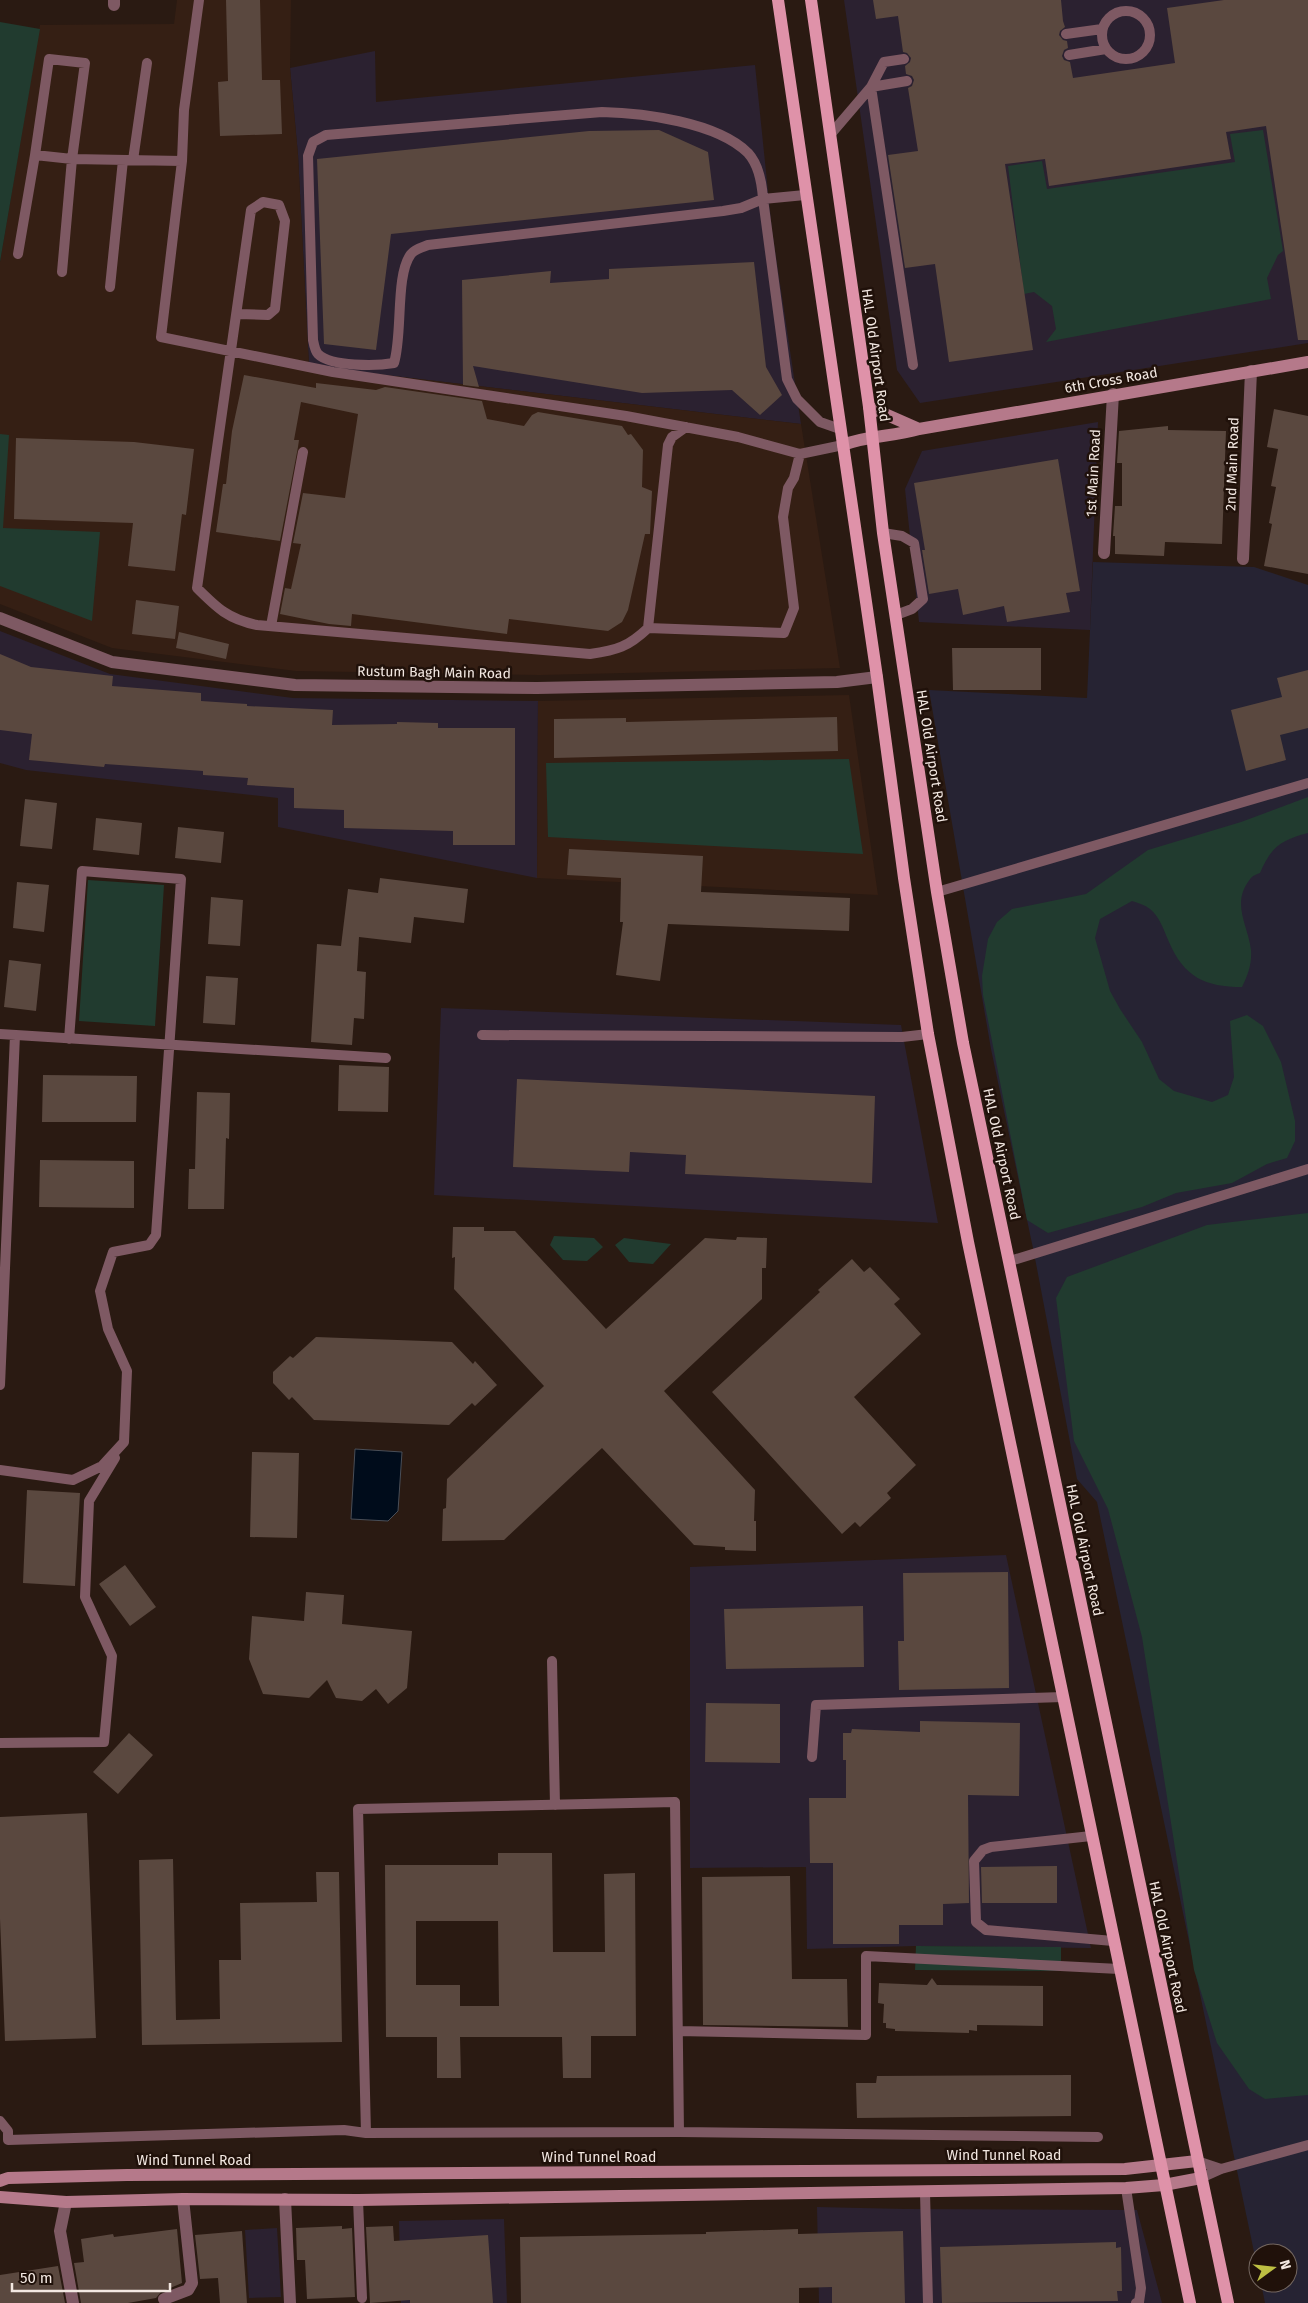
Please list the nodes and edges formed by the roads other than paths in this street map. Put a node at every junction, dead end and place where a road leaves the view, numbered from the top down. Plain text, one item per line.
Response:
1 (199, 0) edge
2 (778, 0) edge
3 (811, 0) edge
4 (1102, 29) junction
5 (1066, 34) dead end
6 (1106, 49) junction
7 (1069, 55) dead end
8 (904, 59) dead end
9 (147, 63) dead end
10 (907, 81) dead end
11 (871, 87) junction
12 (830, 135) junction
13 (35, 155) junction
14 (72, 159) junction
15 (128, 160) junction
16 (182, 162) junction
17 (805, 195) junction
18 (763, 199) junction
19 (18, 254) dead end
20 (62, 272) dead end
21 (110, 287) dead end
22 (237, 314) junction
23 (232, 352) junction
24 (1308, 362) edge
25 (913, 365) dead end
26 (1251, 371) junction
27 (1113, 394) junction
28 (869, 407) junction
29 (686, 427) junction
30 (840, 429) junction
31 (919, 429) junction
32 (872, 436) junction
33 (843, 445) junction
34 (303, 452) dead end
35 (800, 454) junction
36 (883, 533) junction
37 (1104, 553) dead end
38 (1243, 559) dead end
39 (896, 615) junction
40 (0, 618) edge
41 (271, 626) junction
42 (648, 628) junction
43 (877, 677) junction
44 (1308, 783) edge
45 (937, 892) junction
46 (0, 1034) edge
47 (928, 1034) junction
48 (15, 1035) junction
49 (482, 1036) dead end
50 (69, 1039) junction
51 (169, 1045) junction
52 (386, 1058) dead end
53 (1308, 1169) edge
54 (1010, 1261) junction
55 (2, 1286) edge
56 (0, 1385) edge
57 (124, 1442) junction
58 (0, 1470) edge
59 (552, 1661) dead end
60 (1063, 1697) junction
61 (0, 1743) edge
62 (812, 1756) dead end
63 (555, 1805) junction
64 (1091, 1836) junction
65 (1113, 1941) junction
66 (1119, 1969) junction
67 (678, 2031) junction
68 (0, 2121) edge
69 (679, 2132) junction
70 (366, 2133) junction
71 (1098, 2137) dead end
72 (1308, 2144) edge
73 (1198, 2161) junction
74 (1161, 2166) junction
75 (1220, 2169) junction
76 (1201, 2178) junction
77 (0, 2181) edge
78 (1164, 2186) junction
79 (1126, 2188) junction
80 (925, 2192) junction
81 (0, 2197) edge
82 (183, 2199) junction
83 (285, 2199) junction
84 (358, 2200) junction
85 (66, 2202) junction
86 (164, 2298) dead end
87 (362, 2298) dead end
88 (73, 2303) edge
89 (290, 2303) edge
90 (928, 2303) edge
91 (1136, 2303) edge
92 (1190, 2303) edge
93 (1228, 2303) edge

1 - 16 lane
2 - 17 main road
3 - 12 main road, HAL Old Airport Road
4 - 5 lane
4 - 6 lane
4 - 6 lane
6 - 7 lane
8 - 11 lane
9 - 15 lane
10 - 11 lane
11 - 12 lane
11 - 25 lane
12 - 28 main road, HAL Old Airport Road
13 - 14 lane
13 - 14 lane
13 - 19 lane
14 - 15 lane
14 - 20 lane
15 - 16 lane
15 - 21 lane
16 - 23 lane
17 - 18 lane
17 - 30 main road
18 - 18 lane
18 - 30 lane
22 - 22 lane
22 - 23 lane
23 - 29 lane
23 - 41 lane
24 - 26 street, 6th Cross Road
26 - 27 street, 6th Cross Road
26 - 38 street, 2nd Main Road
27 - 31 street, 6th Cross Road
27 - 37 street, 1st Main Road
28 - 31 street
28 - 32 main road, HAL Old Airport Road
29 - 35 lane
29 - 42 lane
30 - 33 main road
31 - 32 street, 6th Cross Road
32 - 33 street, 6th Cross Road
32 - 36 main road, HAL Old Airport Road
33 - 35 lane
33 - 43 main road
34 - 41 lane
35 - 42 lane
36 - 39 main road, HAL Old Airport Road
36 - 39 lane
39 - 45 main road, HAL Old Airport Road
40 - 43 street, Rustum Bagh Main Road
41 - 42 lane
43 - 47 main road
44 - 45 lane
45 - 54 main road, HAL Old Airport Road
46 - 48 lane
47 - 49 lane
47 - 60 main road
48 - 50 lane
48 - 55 lane
50 - 51 lane
50 - 51 lane
51 - 52 lane
51 - 57 lane
53 - 54 lane
54 - 73 main road, HAL Old Airport Road
55 - 56 lane
57 - 58 lane
57 - 61 lane
59 - 63 lane
60 - 62 lane
60 - 64 main road
63 - 67 lane
63 - 70 lane
64 - 65 main road
64 - 65 lane
65 - 66 main road
66 - 67 lane
66 - 74 main road
67 - 69 lane
68 - 70 lane
69 - 70 lane
69 - 71 lane
72 - 75 lane
73 - 74 street, Wind Tunnel Road
73 - 75 lane
73 - 76 main road, HAL Old Airport Road
74 - 77 street, Wind Tunnel Road
74 - 78 main road
75 - 76 lane
76 - 78 street
76 - 93 main road, HAL Old Airport Road
78 - 79 street
78 - 92 main road
79 - 80 street
79 - 91 lane
80 - 84 street
80 - 90 lane
81 - 85 street
82 - 83 street
82 - 85 street
82 - 86 street
83 - 84 street
83 - 89 street
84 - 87 lane
85 - 88 street

